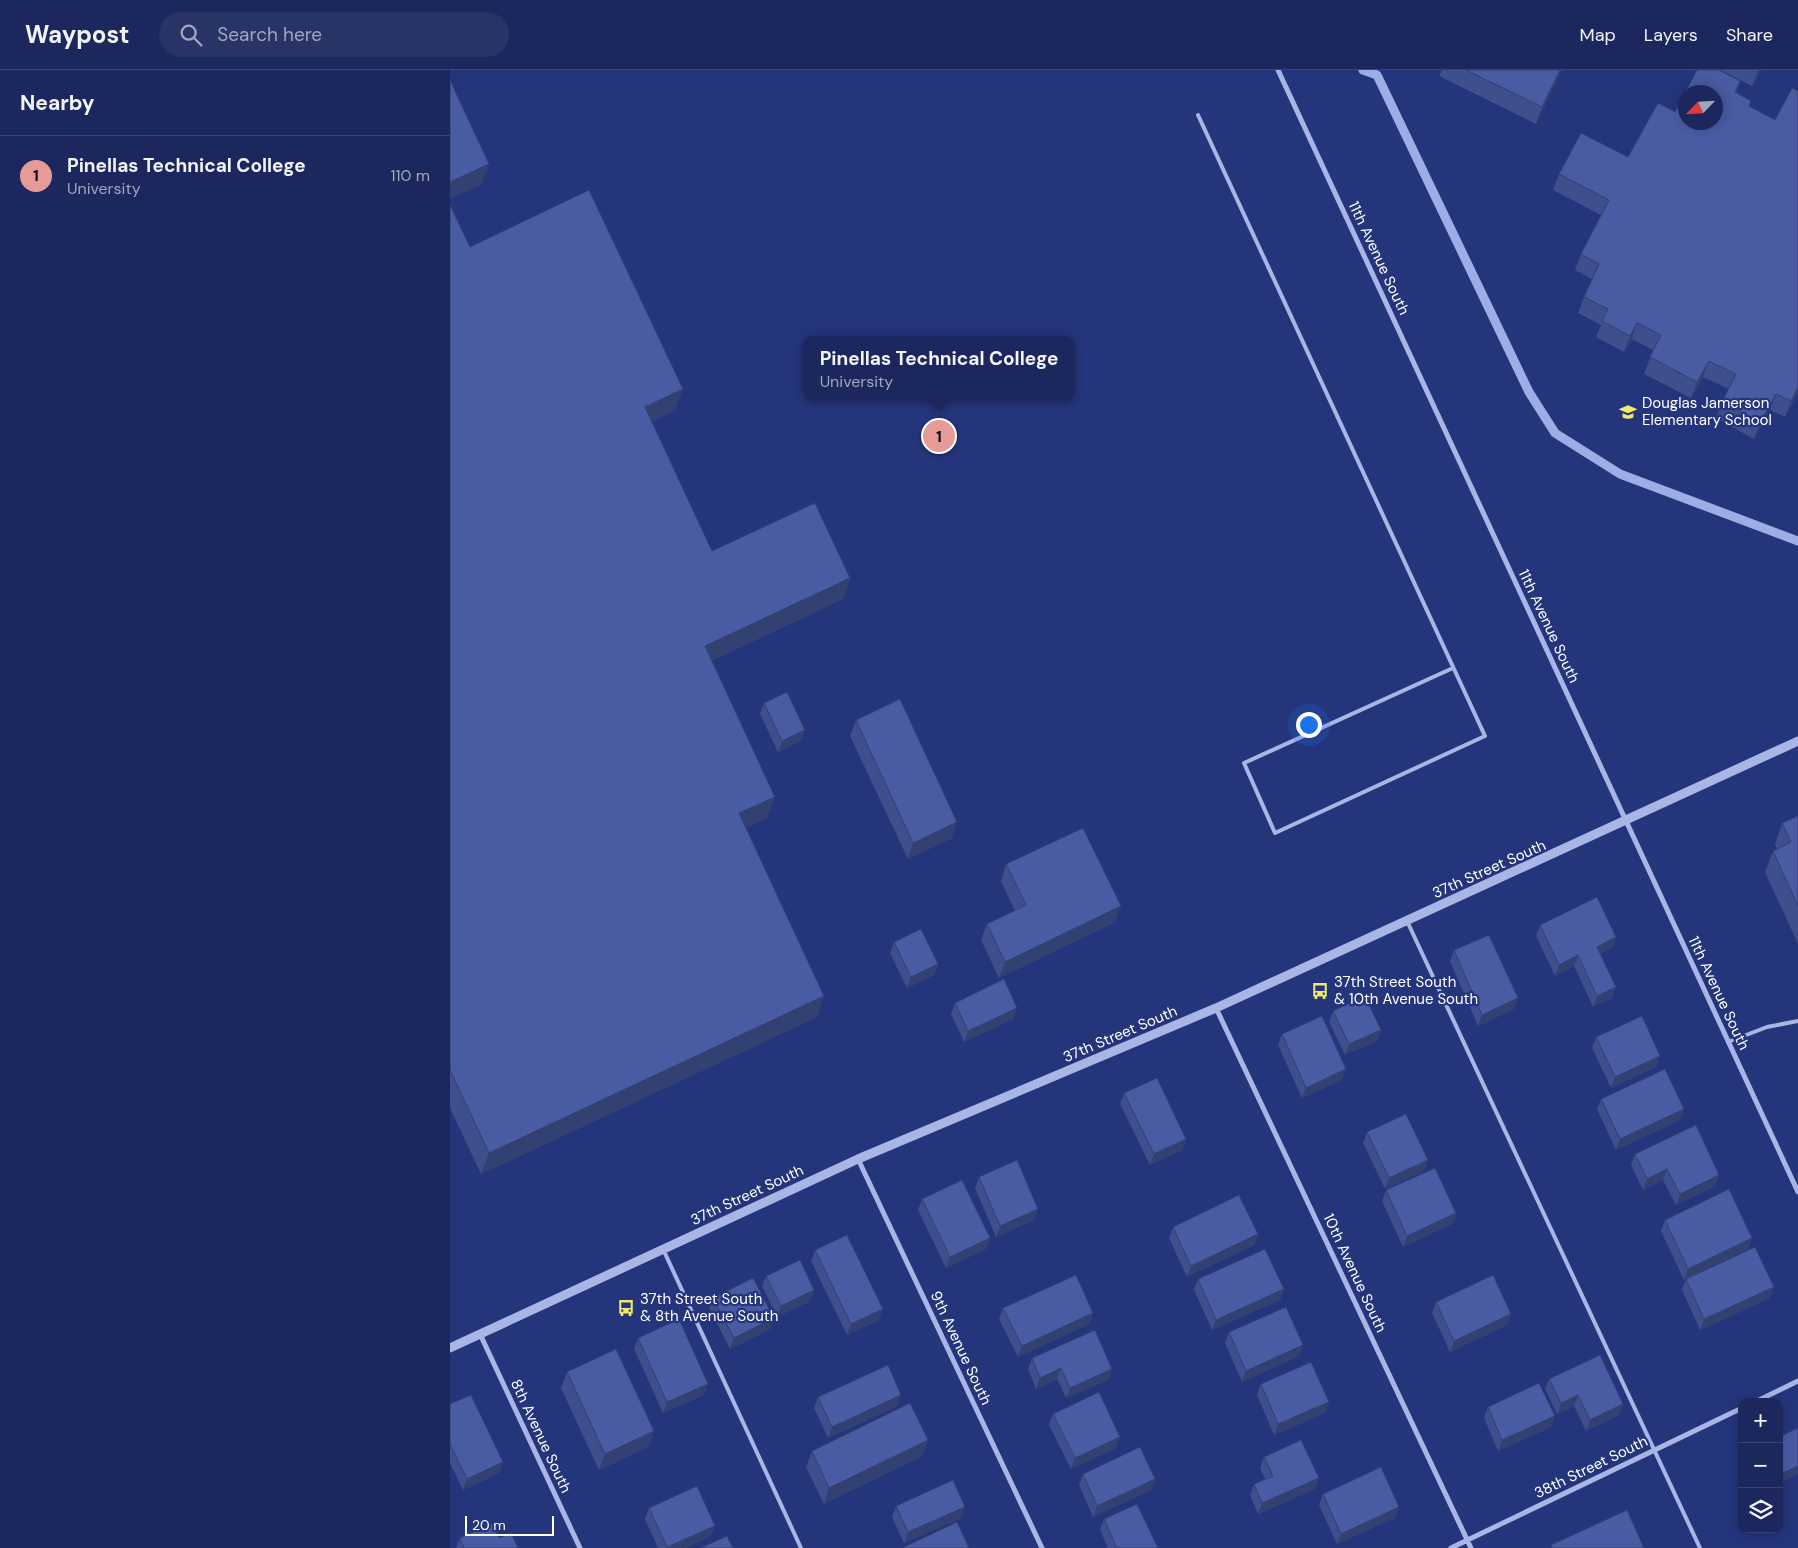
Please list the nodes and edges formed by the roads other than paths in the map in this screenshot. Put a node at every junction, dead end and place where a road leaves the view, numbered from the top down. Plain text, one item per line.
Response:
1 (1279, 73) edge
2 (1198, 115) dead end
3 (1453, 668) junction
4 (1798, 741) edge
5 (1626, 821) junction
6 (1407, 921) junction
7 (1216, 1008) junction
8 (1798, 1020) edge
9 (1728, 1042) junction
10 (858, 1159) junction
11 (1798, 1192) edge
12 (663, 1249) junction
13 (480, 1334) junction
14 (450, 1348) edge
15 (1798, 1381) edge
16 (1763, 1398) edge
17 (1738, 1410) edge
18 (1654, 1450) junction
19 (1468, 1540) junction
20 (580, 1548) edge
21 (801, 1548) edge
22 (1042, 1548) edge
23 (1451, 1548) edge
24 (1471, 1548) edge
25 (1700, 1548) edge

1 - 5 street, 11th Avenue South
2 - 3 lane
3 - 3 lane
4 - 5 street, 37th Street South
5 - 6 street, 37th Street South
5 - 9 street, 11th Avenue South
6 - 7 street, 37th Street South
6 - 18 lane
7 - 10 street, 37th Street South
7 - 19 street, 10th Avenue South
8 - 9 lane
9 - 11 street, 11th Avenue South
10 - 12 street, 37th Street South
10 - 22 street, 9th Avenue South
12 - 13 street, 37th Street South
12 - 21 lane
13 - 14 street, 37th Street South
13 - 20 street, 8th Avenue South
15 - 16 street
17 - 18 street, 38th Street South
18 - 19 street, 38th Street South
18 - 25 lane
19 - 23 street, 38th Street South
19 - 24 street, 10th Avenue South

